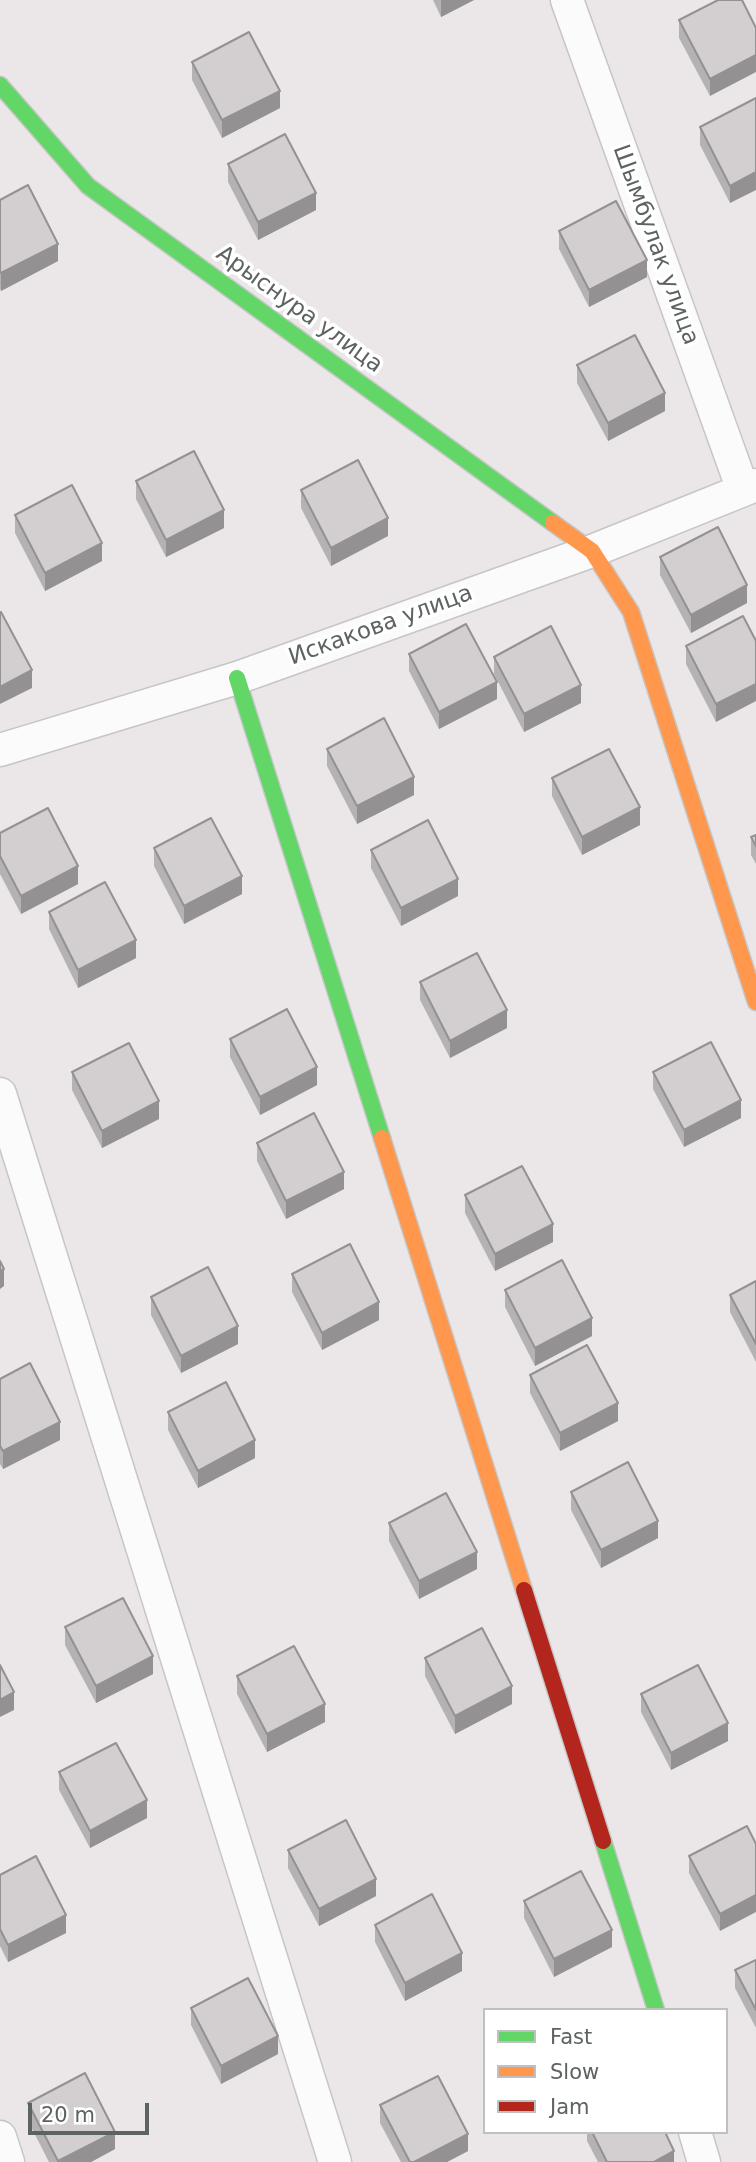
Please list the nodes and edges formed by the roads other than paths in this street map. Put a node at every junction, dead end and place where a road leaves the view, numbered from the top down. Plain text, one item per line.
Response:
1 (567, 0) edge
2 (0, 85) edge
3 (750, 487) edge
4 (592, 551) junction
5 (237, 678) junction
6 (0, 750) edge
7 (756, 1002) edge
8 (0, 1094) edge
9 (655, 2008) edge
10 (696, 2134) edge
11 (0, 2137) edge
12 (8, 2162) edge
13 (335, 2162) edge
14 (704, 2162) edge

1 - 3 street, Шымбулак улица
2 - 4 street, Арыснура улица
3 - 4 street, Искакова улица
4 - 5 street, Искакова улица
4 - 7 street
5 - 6 street, Искакова улица
5 - 9 street
8 - 13 street
10 - 14 street
11 - 12 street

